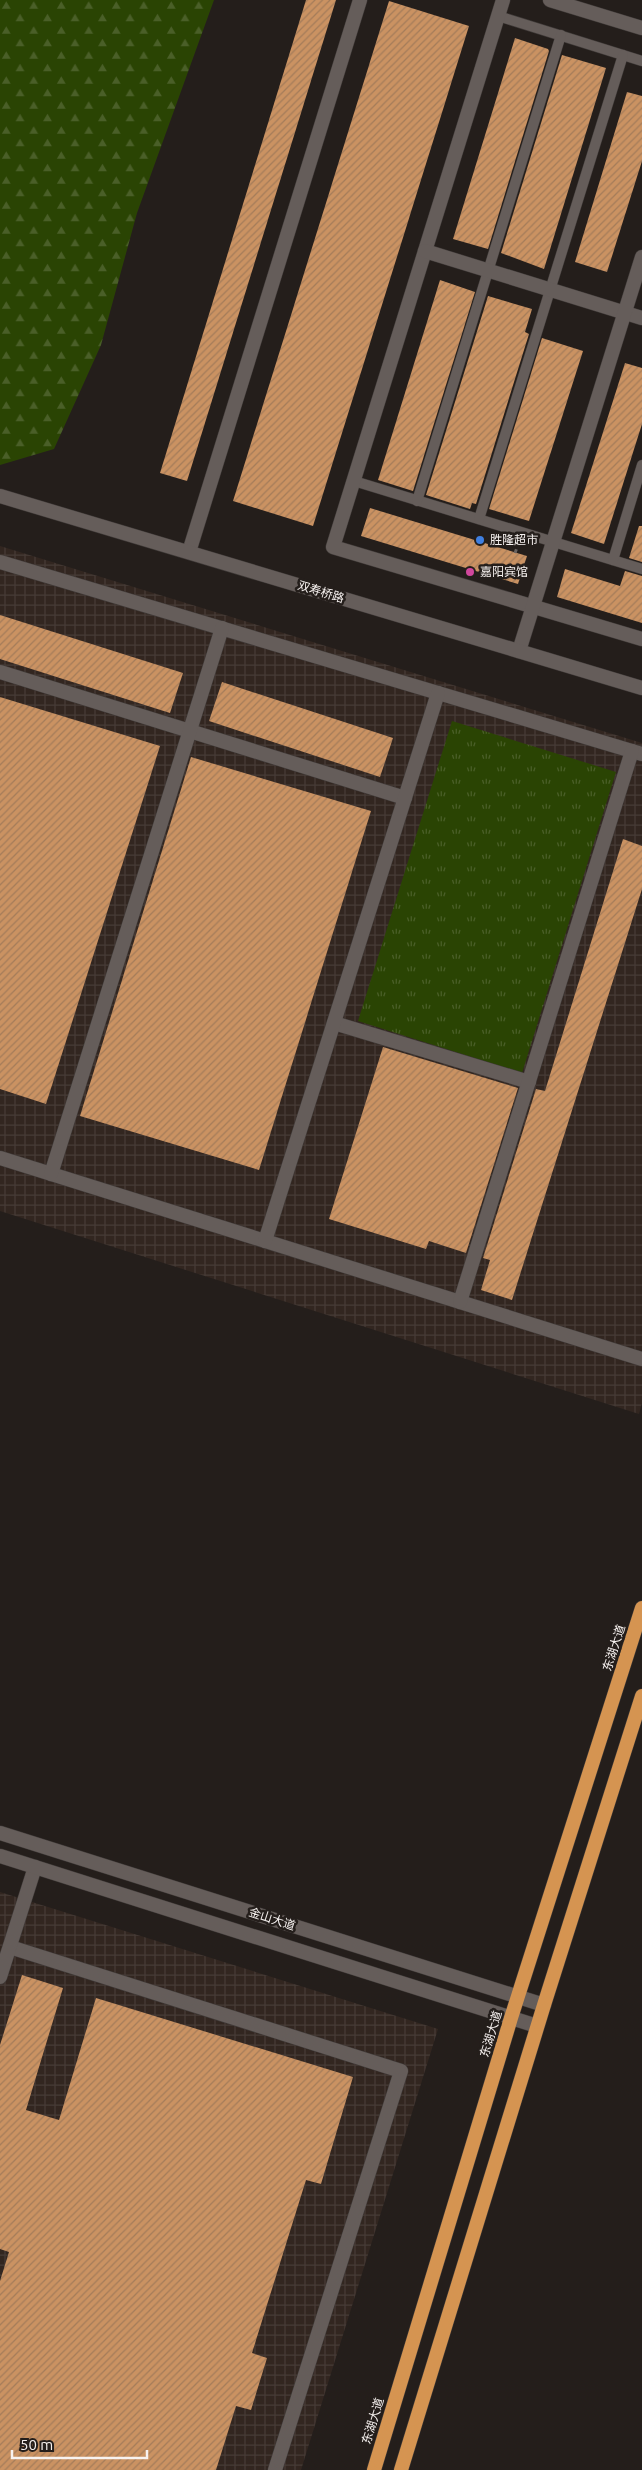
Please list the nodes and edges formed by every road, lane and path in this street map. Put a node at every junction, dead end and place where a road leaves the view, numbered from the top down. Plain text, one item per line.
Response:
1 (360, 0) edge
2 (503, 0) edge
3 (550, 0) edge
4 (498, 16) junction
5 (642, 28) edge
6 (561, 35) junction
7 (622, 55) junction
8 (642, 61) edge
9 (425, 251) junction
10 (642, 257) edge
11 (489, 271) junction
12 (550, 290) junction
13 (625, 312) junction
14 (642, 318) edge
15 (642, 465) edge
16 (354, 481) junction
17 (0, 496) edge
18 (417, 500) junction
19 (479, 520) junction
20 (553, 542) junction
21 (189, 552) junction
22 (613, 560) junction
23 (0, 562) edge
24 (642, 569) edge
25 (533, 606) junction
26 (222, 628) junction
27 (642, 639) edge
28 (519, 651) junction
29 (0, 672) edge
30 (642, 688) edge
31 (438, 693) junction
32 (190, 731) junction
33 (637, 752) edge
34 (405, 798) junction
35 (334, 1023) junction
36 (529, 1082) junction
37 (0, 1158) edge
38 (51, 1174) junction
39 (265, 1241) junction
40 (460, 1302) junction
41 (642, 1360) edge
42 (642, 1608) edge
43 (642, 1696) edge
44 (0, 1832) edge
45 (0, 1856) edge
46 (35, 1867) junction
47 (10, 1947) junction
48 (0, 1977) edge
49 (518, 1997) junction
50 (544, 2005) junction
51 (512, 2018) junction
52 (537, 2026) junction
53 (275, 2470) edge
54 (374, 2470) edge
55 (401, 2470) edge

1 - 21 street
2 - 4 street
3 - 5 street
4 - 6 lane
4 - 9 street
6 - 7 lane
6 - 11 lane
7 - 8 lane
7 - 12 lane
9 - 11 street
9 - 16 street
10 - 13 street
11 - 12 street
11 - 18 lane
12 - 13 street
12 - 19 lane
13 - 14 street
13 - 20 street
15 - 22 lane
16 - 18 lane
16 - 25 street
17 - 21 street, 双寿桥路
18 - 19 lane
19 - 20 lane
20 - 22 lane
20 - 25 street
21 - 28 street, 双寿桥路
22 - 24 lane
23 - 26 street
25 - 27 street
25 - 28 street
26 - 31 street
26 - 32 street
28 - 30 street, 双寿桥路
29 - 32 street
31 - 33 street
31 - 34 street
32 - 34 street
32 - 38 street
33 - 36 street
34 - 35 street
35 - 36 street
35 - 39 street
36 - 40 street
37 - 38 street
38 - 39 street
39 - 40 street
40 - 41 street
42 - 49 highway, 东湖大道
43 - 50 highway
44 - 49 street, 金山大道
45 - 46 street, 金山大道
46 - 47 street
46 - 51 street, 金山大道
47 - 48 street
47 - 53 street
49 - 50 street, 金山大道
49 - 51 highway, 东湖大道
50 - 52 highway
51 - 52 street, 金山大道
51 - 54 highway, 东湖大道
52 - 55 highway

